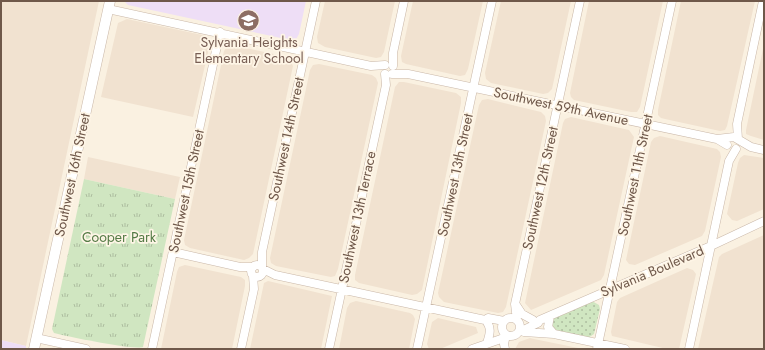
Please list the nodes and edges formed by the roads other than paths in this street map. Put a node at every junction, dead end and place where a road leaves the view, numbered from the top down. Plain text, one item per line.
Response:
1 (316, 1) edge
2 (404, 1) edge
3 (492, 1) edge
4 (580, 1) edge
5 (672, 1) edge
6 (763, 1) edge
7 (109, 5) edge
8 (220, 32) junction
9 (305, 52) junction
10 (389, 70) junction
11 (473, 88) junction
12 (558, 106) junction
13 (645, 124) junction
14 (733, 143) junction
15 (764, 150) edge
16 (764, 221) edge
17 (711, 246) junction
18 (173, 252) junction
19 (257, 271) junction
20 (342, 289) junction
21 (610, 289) junction
22 (515, 304) junction
23 (426, 307) junction
24 (550, 316) junction
25 (485, 320) junction
26 (537, 320) junction
27 (510, 321) junction
28 (554, 334) junction
29 (512, 335) junction
30 (36, 338) junction
31 (487, 345) edge
32 (598, 346) edge
33 (34, 349) edge
34 (86, 349) edge
35 (152, 349) edge
36 (241, 349) edge
37 (329, 349) edge
38 (418, 349) edge
39 (472, 349) edge
40 (505, 349) edge
41 (625, 349) edge
42 (689, 349) edge

1 - 9 street, Southwest 14th Street
2 - 10 street, Southwest 13th Terrace
3 - 11 street, Southwest 13th Street
4 - 12 street, Southwest 12th Street
5 - 13 street, Southwest 11th Street
6 - 14 street
7 - 8 street, Southwest 59th Avenue
7 - 30 street, Southwest 16th Street
8 - 9 street, Southwest 59th Avenue
8 - 18 street, Southwest 15th Street
9 - 10 street, Southwest 59th Avenue
9 - 19 street, Southwest 14th Street
10 - 11 street, Southwest 59th Avenue
10 - 20 street, Southwest 13th Terrace
11 - 12 street, Southwest 59th Avenue
11 - 23 street, Southwest 13th Street
12 - 13 street, Southwest 59th Avenue
12 - 22 street, Southwest 12th Street
13 - 14 street, Southwest 59th Avenue
13 - 21 street, Southwest 11th Street
14 - 15 street, Southwest 59th Avenue
14 - 17 street
16 - 17 street, Sylvania Boulevard
17 - 21 street, Sylvania Boulevard
17 - 42 street
18 - 19 street
18 - 35 street, Southwest 15th Street
19 - 20 street
19 - 36 street, Southwest 14th Street
20 - 23 street
20 - 37 street, Southwest 13th Terrace
21 - 24 street, Sylvania Boulevard
21 - 32 street, Southwest 11th Street
22 - 26 street
22 - 27 street, Southwest 12th Street
23 - 25 street
23 - 38 street, Southwest 13th Street
24 - 26 street, Sylvania Boulevard
24 - 28 street
25 - 27 street
25 - 31 street
26 - 27 street, Sylvania Boulevard
26 - 29 street, Sylvania Boulevard
27 - 29 street
27 - 29 street
27 - 31 street, Sylvania Boulevard
28 - 29 street
28 - 32 street
29 - 31 street, Sylvania Boulevard
29 - 40 street
30 - 33 street, Southwest 16th Street
30 - 34 street
31 - 39 street, Sylvania Boulevard
32 - 41 street

